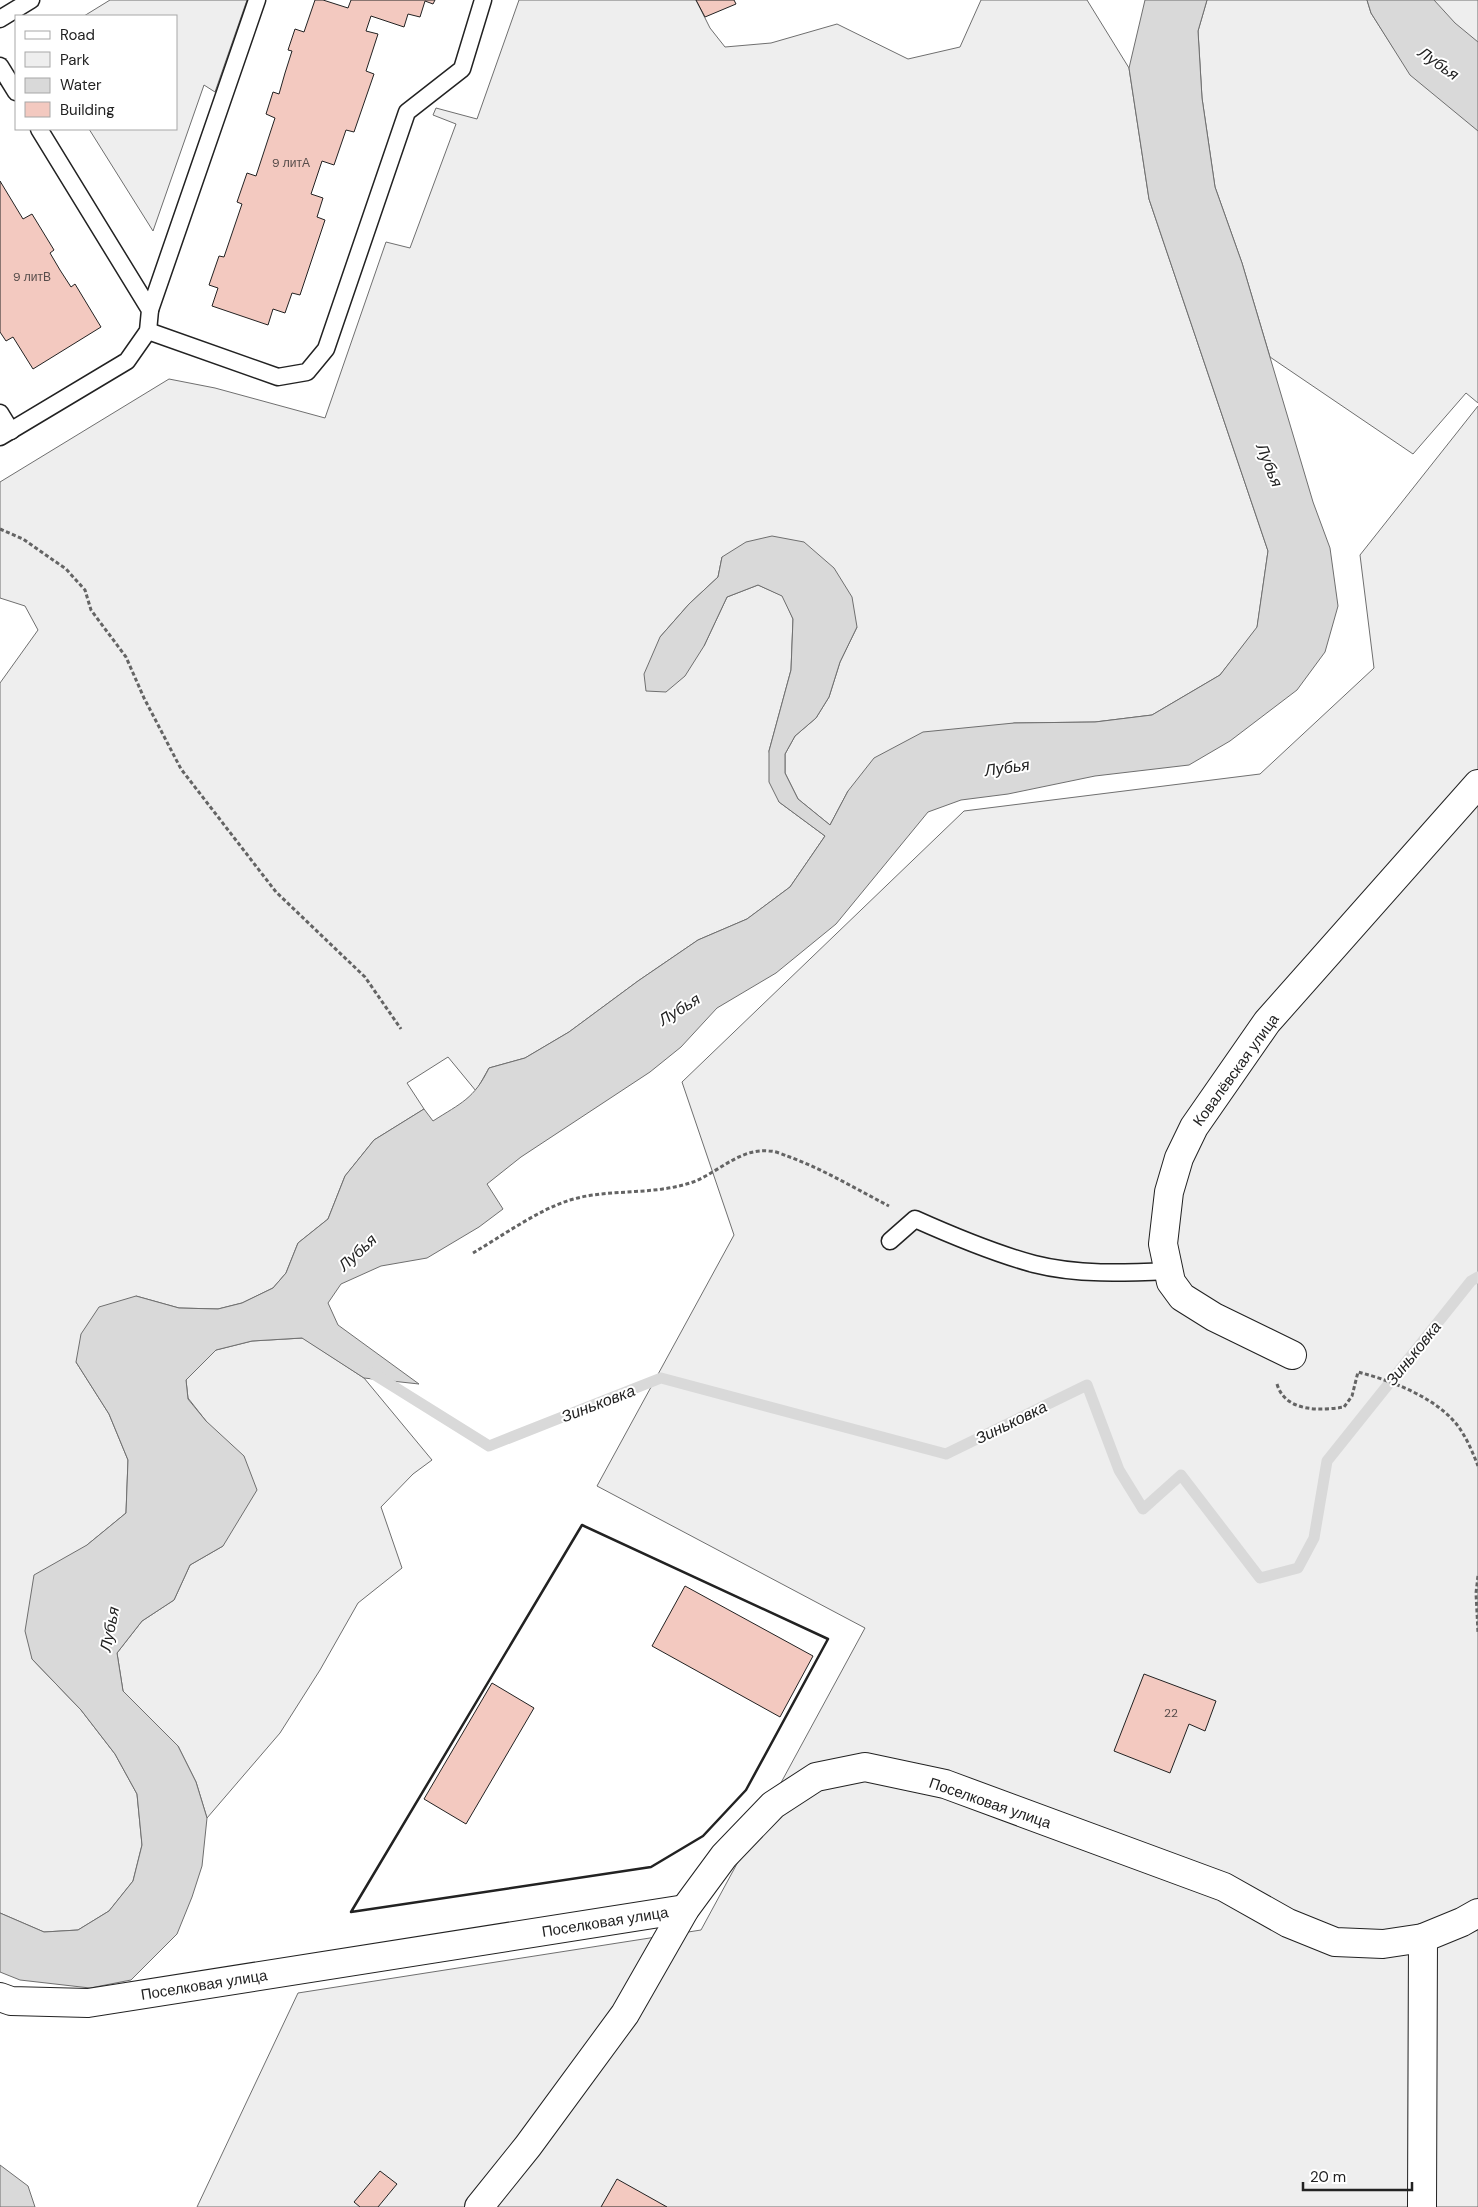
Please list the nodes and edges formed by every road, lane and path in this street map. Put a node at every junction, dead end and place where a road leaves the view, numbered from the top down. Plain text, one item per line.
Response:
1 (31, 0) edge
2 (257, 0) edge
3 (483, 0) edge
4 (0, 19) edge
5 (0, 66) edge
6 (15, 90) edge
7 (40, 130) edge
8 (150, 310) junction
9 (148, 331) junction
10 (0, 413) edge
11 (5, 434) edge
12 (0, 529) edge
13 (1478, 784) edge
14 (401, 1029) dead end
15 (915, 1219) junction
16 (890, 1241) dead end
17 (473, 1252) dead end
18 (1168, 1271) junction
19 (1284, 1351) joint
20 (1478, 1466) edge
21 (1478, 1576) edge
22 (1478, 1632) edge
23 (685, 1909) junction
24 (1478, 1913) edge
25 (1423, 1938) junction
26 (0, 1997) edge
27 (479, 2207) edge
28 (1422, 2207) edge

1 - 4 lane
2 - 8 lane
3 - 9 lane
5 - 6 lane
7 - 8 lane
8 - 9 lane
9 - 11 lane
10 - 11 lane
12 - 14 path
13 - 18 street, Ковалёвская улица
15 - 16 lane
15 - 17 path
15 - 18 lane
18 - 19 street, Ковалёвская улица
19 - 20 path
21 - 22 path
23 - 25 street, Поселковая улица
23 - 26 street, Поселковая улица
23 - 27 street
24 - 25 street, Поселковая улица
25 - 28 street

